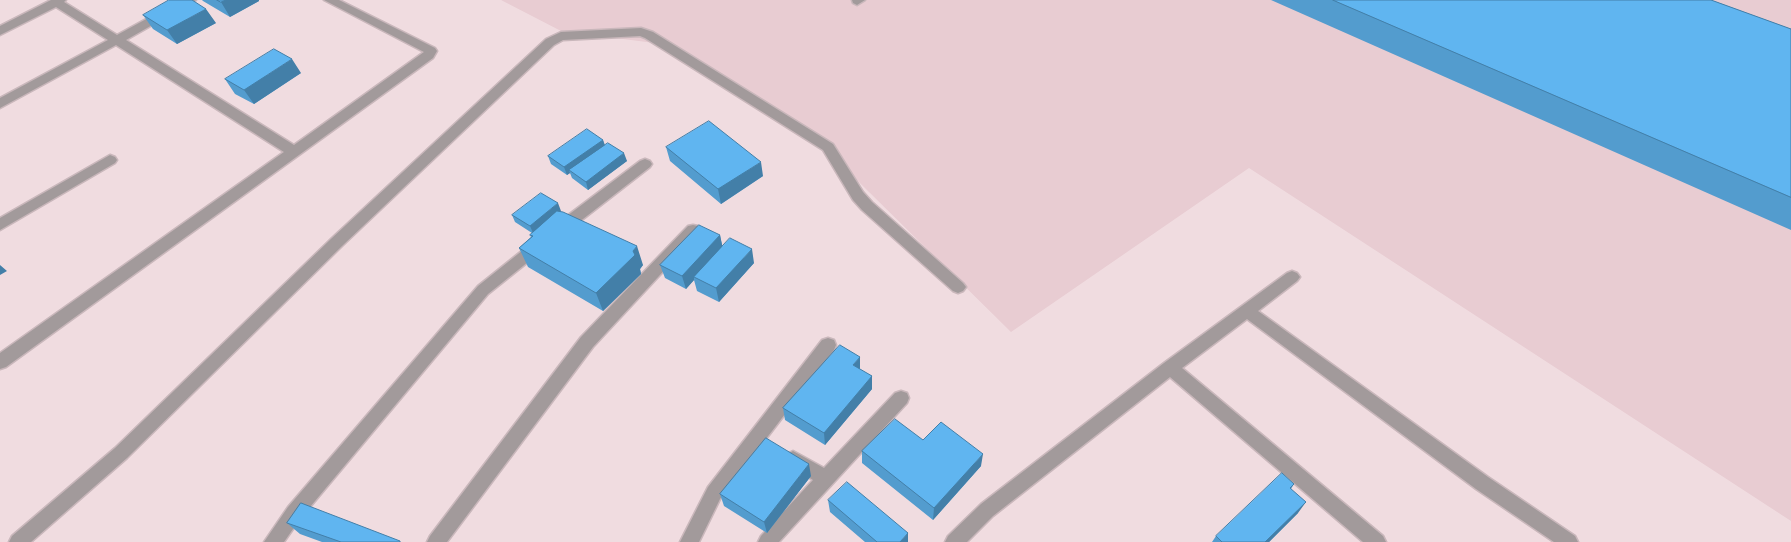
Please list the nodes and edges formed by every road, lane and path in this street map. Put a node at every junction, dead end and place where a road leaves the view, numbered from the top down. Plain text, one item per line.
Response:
1 (190, 0) edge
2 (330, 0) edge
3 (58, 1) edge
4 (0, 31) edge
5 (116, 41) junction
6 (0, 104) edge
7 (295, 152) junction
8 (110, 160) dead end
9 (645, 164) dead end
10 (0, 225) edge
11 (693, 230) edge
12 (1292, 277) dead end
13 (958, 287) dead end
14 (1247, 311) junction
15 (828, 344) dead end
16 (0, 362) edge
17 (1170, 368) junction
18 (902, 398) dead end
19 (756, 438) junction
20 (826, 478) junction
21 (962, 539) edge
22 (18, 542) edge
23 (273, 542) edge
24 (436, 542) edge
25 (689, 542) edge
26 (767, 542) edge
27 (1377, 542) edge
28 (1569, 542) edge

1 - 5 street
2 - 7 street
3 - 4 street
3 - 5 street
5 - 6 street
5 - 7 street
7 - 16 street
8 - 10 street
9 - 23 street
11 - 24 street
12 - 14 street
13 - 22 street
14 - 17 street
14 - 28 street
15 - 19 street
17 - 21 street
17 - 27 street
18 - 20 street
19 - 20 street
19 - 25 street
20 - 26 street

